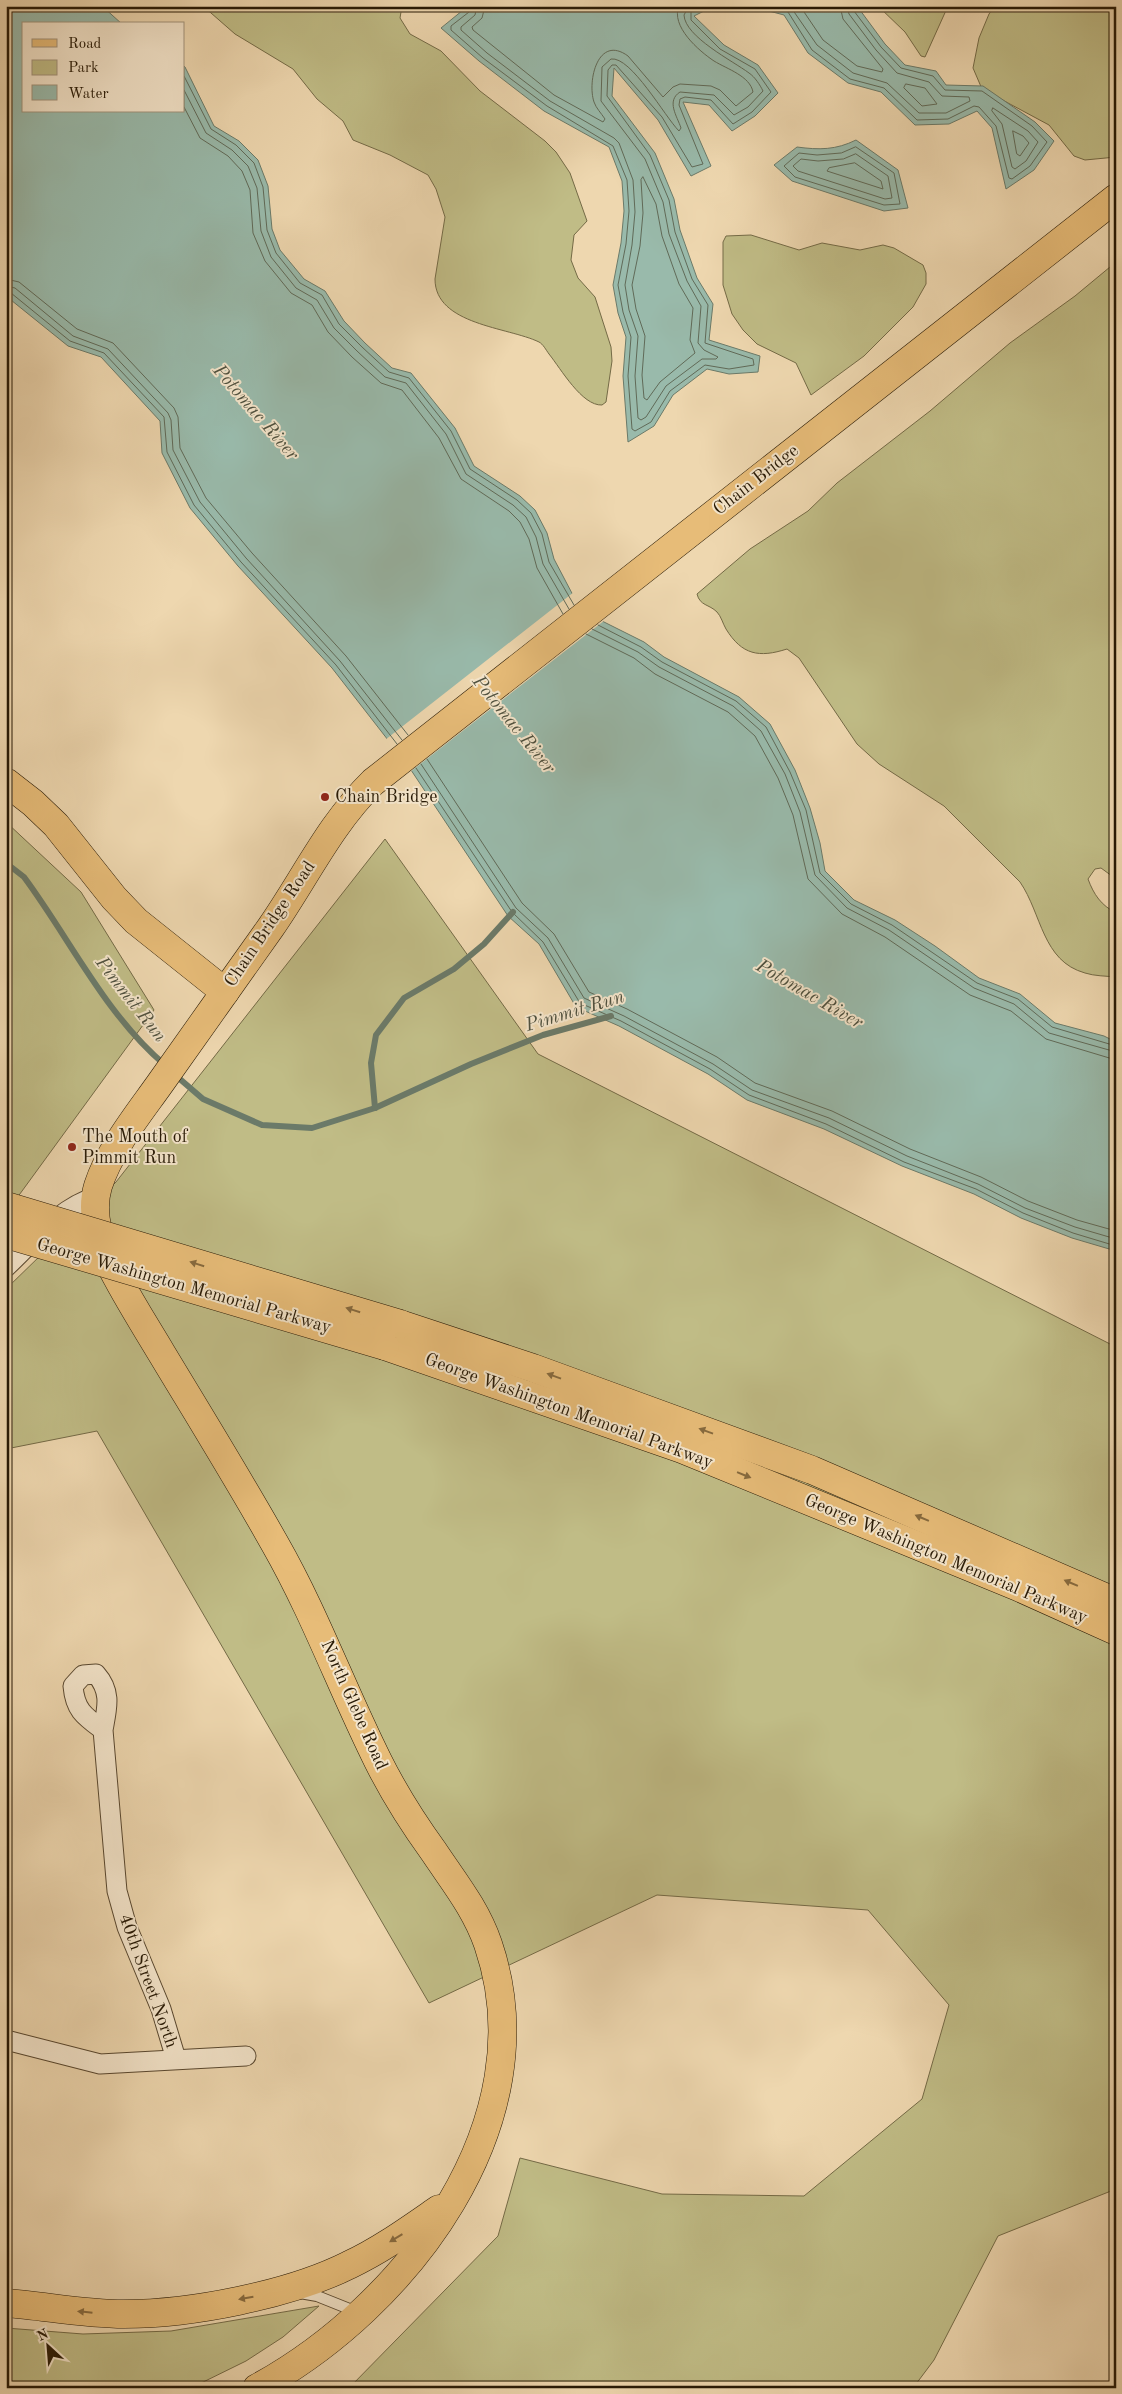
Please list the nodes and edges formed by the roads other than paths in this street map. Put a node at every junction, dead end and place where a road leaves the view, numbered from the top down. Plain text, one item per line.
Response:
1 (1116, 198) edge
2 (405, 755) joint
3 (6, 782) edge
4 (225, 992) junction
5 (96, 1197) junction
6 (6, 1206) edge
7 (6, 1234) edge
8 (6, 1267) edge
9 (392, 1335) junction
10 (1116, 1602) edge
11 (1116, 1631) edge
12 (103, 1730) dead end
13 (6, 2040) edge
14 (246, 2056) dead end
15 (176, 2059) junction
16 (451, 2201) junction
17 (279, 2292) junction
18 (6, 2303) edge
19 (361, 2314) junction
20 (256, 2388) edge

1 - 2 main road, Chain Bridge
2 - 4 main road, Chain Bridge Road
3 - 4 main road, Chain Bridge Road
4 - 5 main road, North Glebe Road
5 - 8 street
5 - 16 main road, North Glebe Road
9 -> 6 main road, George Washington Memorial Parkway, bridge
7 - 9 main road, George Washington Memorial Parkway, bridge
10 -> 9 main road, George Washington Memorial Parkway
9 -> 11 main road, George Washington Memorial Parkway
12 - 15 street, 40th Street North
13 - 15 street, 40th Street North
14 - 15 street
16 -> 17 main road
16 - 19 main road, North Glebe Road
17 -> 18 main road
17 - 19 lane
19 - 20 main road, North Glebe Road

